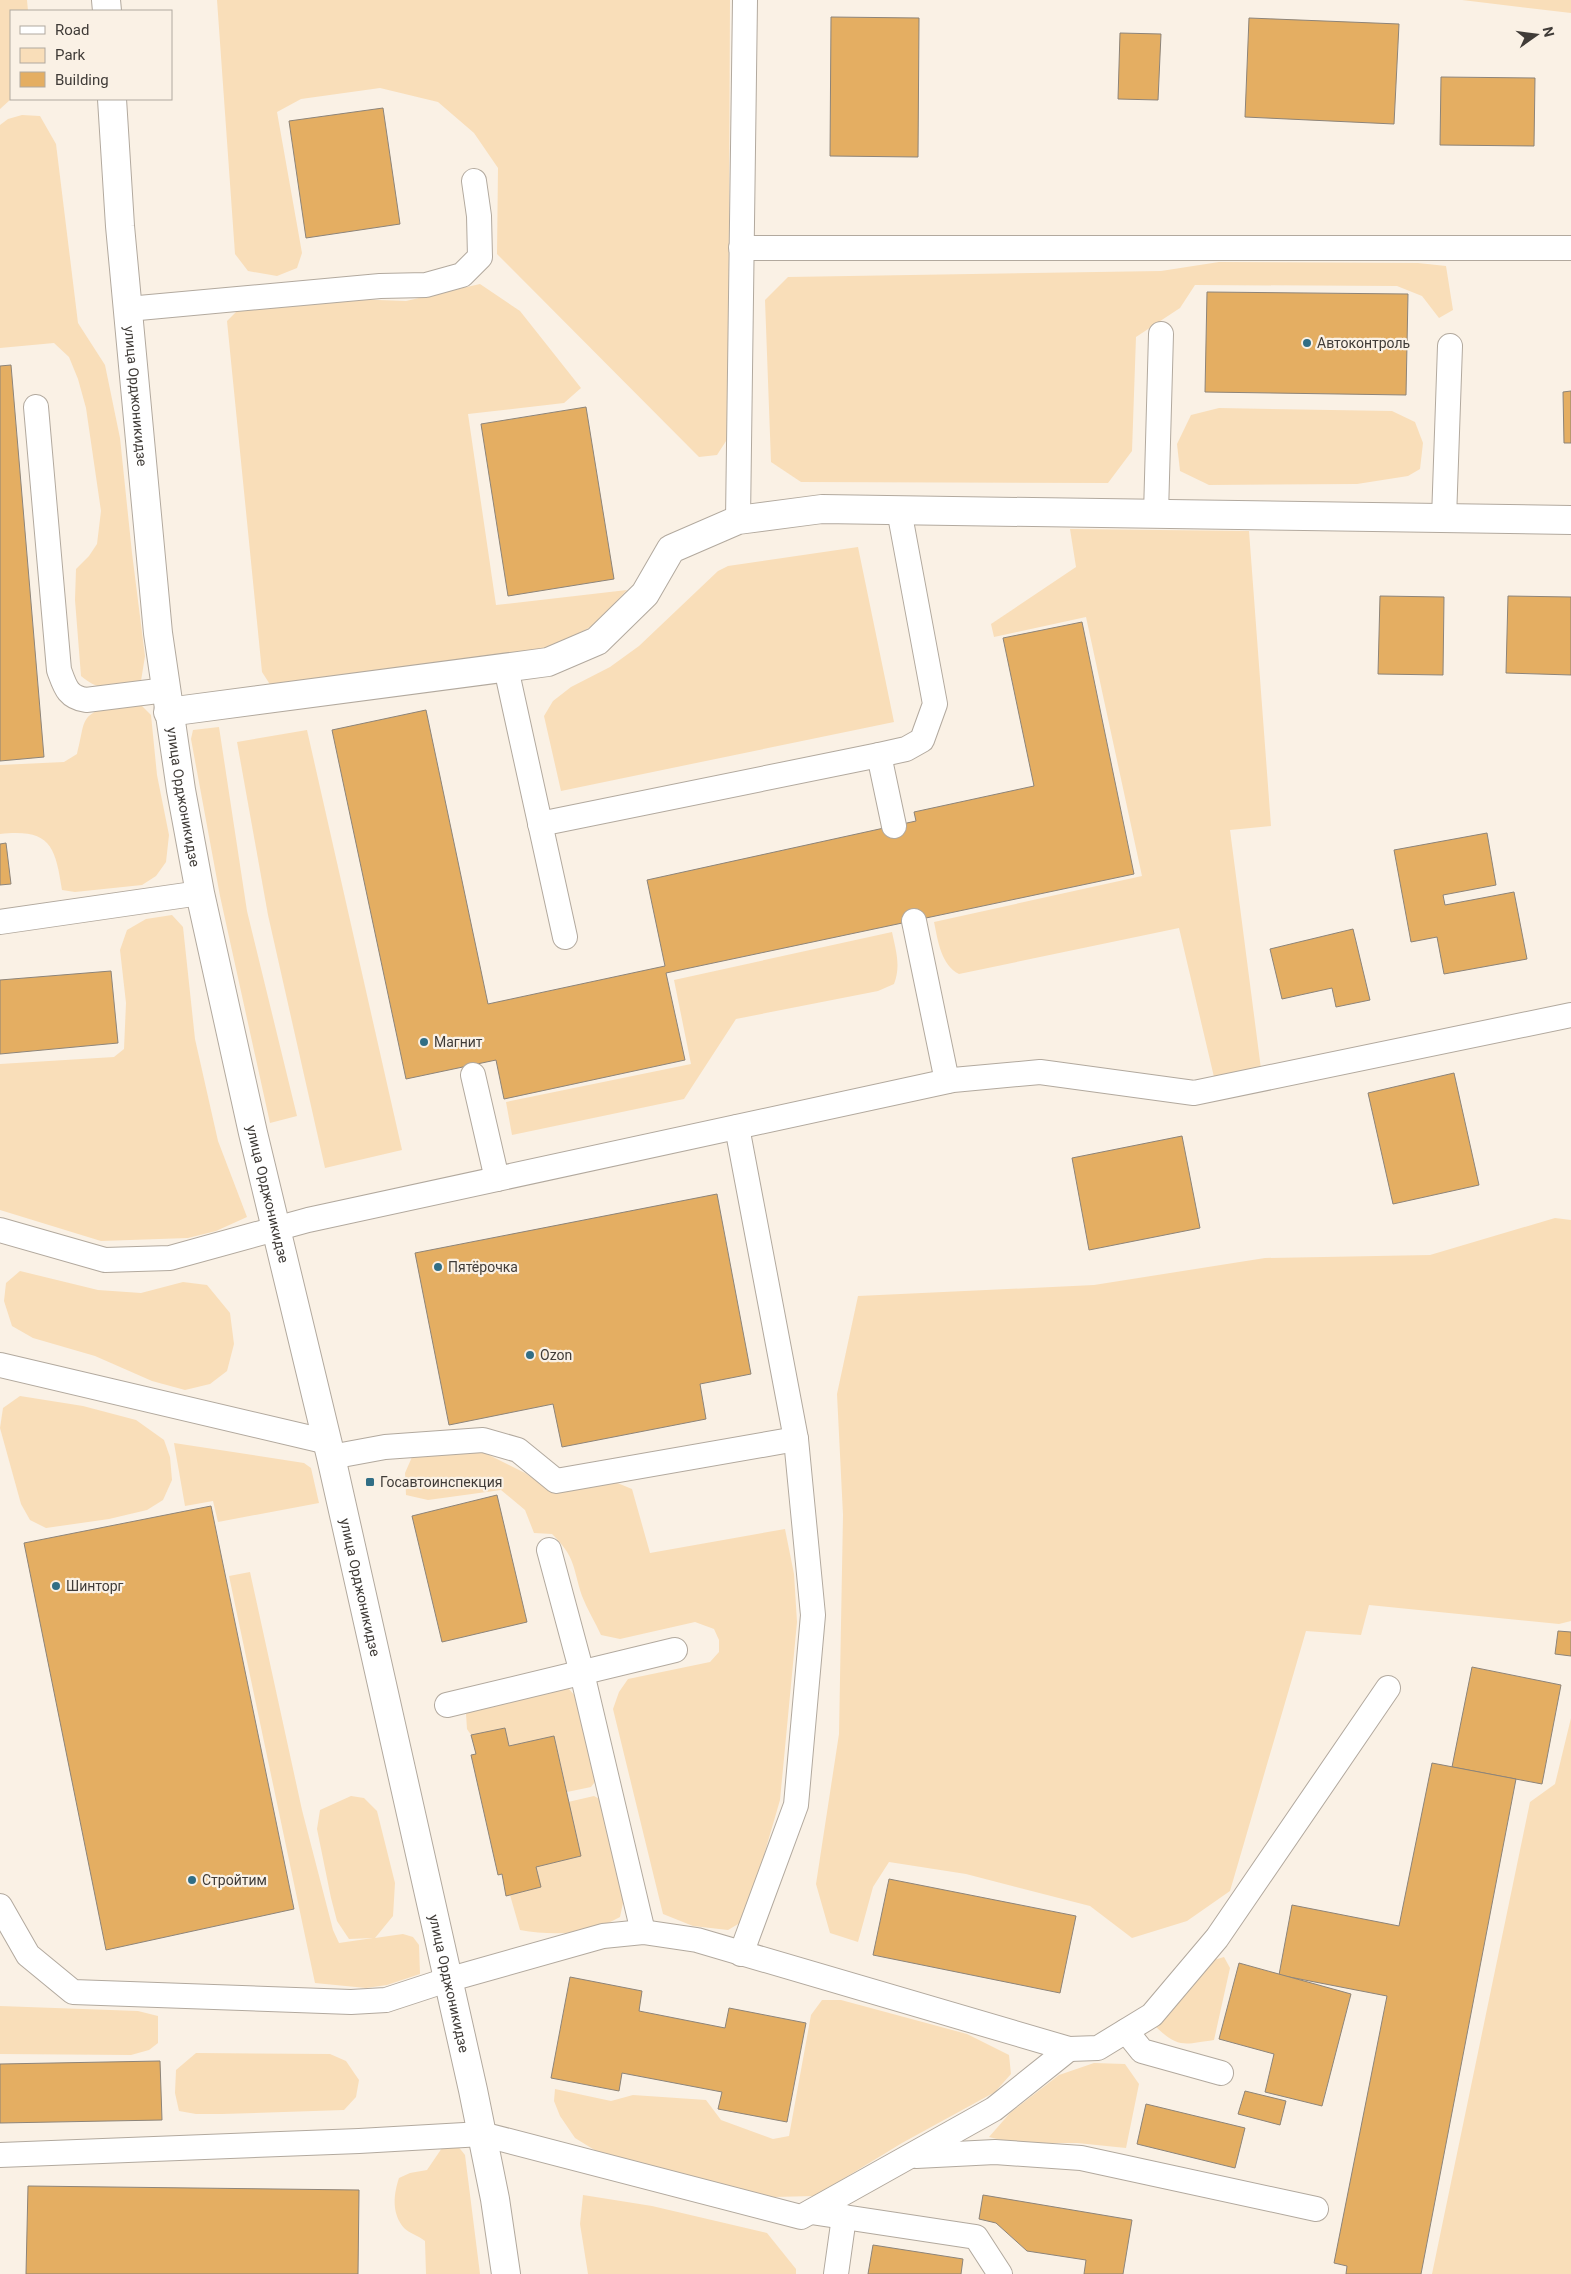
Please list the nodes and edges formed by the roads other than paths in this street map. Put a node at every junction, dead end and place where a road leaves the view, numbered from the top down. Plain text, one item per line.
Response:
1 (744, 0) edge
2 (112, 100) edge
3 (474, 181) dead end
4 (741, 248) junction
5 (1571, 248) edge
6 (128, 309) junction
7 (1161, 334) dead end
8 (1450, 346) dead end
9 (36, 407) dead end
10 (899, 510) junction
11 (1156, 514) junction
12 (1444, 518) junction
13 (738, 520) junction
14 (1571, 520) edge
15 (506, 668) junction
16 (167, 701) junction
17 (879, 755) junction
18 (540, 824) junction
19 (894, 826) dead end
20 (200, 893) junction
21 (914, 921) dead end
22 (0, 922) edge
23 (564, 937) dead end
24 (1571, 1015) edge
25 (474, 1075) dead end
26 (947, 1081) junction
27 (737, 1127) junction
28 (497, 1179) junction
29 (275, 1229) junction
30 (0, 1230) edge
31 (0, 1365) edge
32 (796, 1439) junction
33 (329, 1450) junction
34 (549, 1550) dead end
35 (675, 1650) dead end
36 (582, 1673) junction
37 (1388, 1688) dead end
38 (447, 1705) dead end
39 (0, 1906) edge
40 (643, 1932) junction
41 (741, 1954) junction
42 (447, 1980) junction
43 (1126, 2031) junction
44 (1070, 2049) junction
45 (1221, 2073) dead end
46 (482, 2134) junction
47 (0, 2155) edge
48 (912, 2156) junction
49 (1316, 2209) dead end
50 (811, 2212) junction
51 (844, 2217) junction
52 (506, 2274) edge
53 (836, 2274) edge
54 (1000, 2274) edge

1 - 4 lane
2 - 6 main road, улица Орджоникидзе
3 - 6 lane
4 - 5 lane
4 - 13 lane
6 - 16 main road, улица Орджоникидзе
7 - 11 lane
8 - 12 lane
9 - 16 lane
10 - 11 main road
10 - 13 main road
10 - 17 lane
11 - 12 main road
12 - 14 main road
13 - 15 main road
15 - 16 main road
15 - 18 lane
16 - 20 main road, улица Орджоникидзе
17 - 18 lane
17 - 19 lane
18 - 23 lane
20 - 22 lane
20 - 29 main road, улица Орджоникидзе
21 - 26 lane
24 - 26 lane
25 - 28 lane
26 - 27 lane
27 - 28 lane
27 - 32 lane
28 - 29 lane
29 - 30 lane
29 - 33 main road, улица Орджоникидзе
31 - 33 lane
32 - 33 lane
32 - 41 lane
33 - 42 main road, улица Орджоникидзе
34 - 36 lane
35 - 36 lane
36 - 38 lane
36 - 40 lane
37 - 43 lane
39 - 42 lane
40 - 41 lane
40 - 42 lane
41 - 44 lane
42 - 46 main road, улица Орджоникидзе
43 - 44 lane
43 - 45 lane
44 - 48 lane
46 - 47 lane
46 - 50 lane
46 - 52 main road, улица Орджоникидзе
48 - 49 lane
48 - 50 lane
50 - 51 lane
51 - 53 lane
51 - 54 lane

